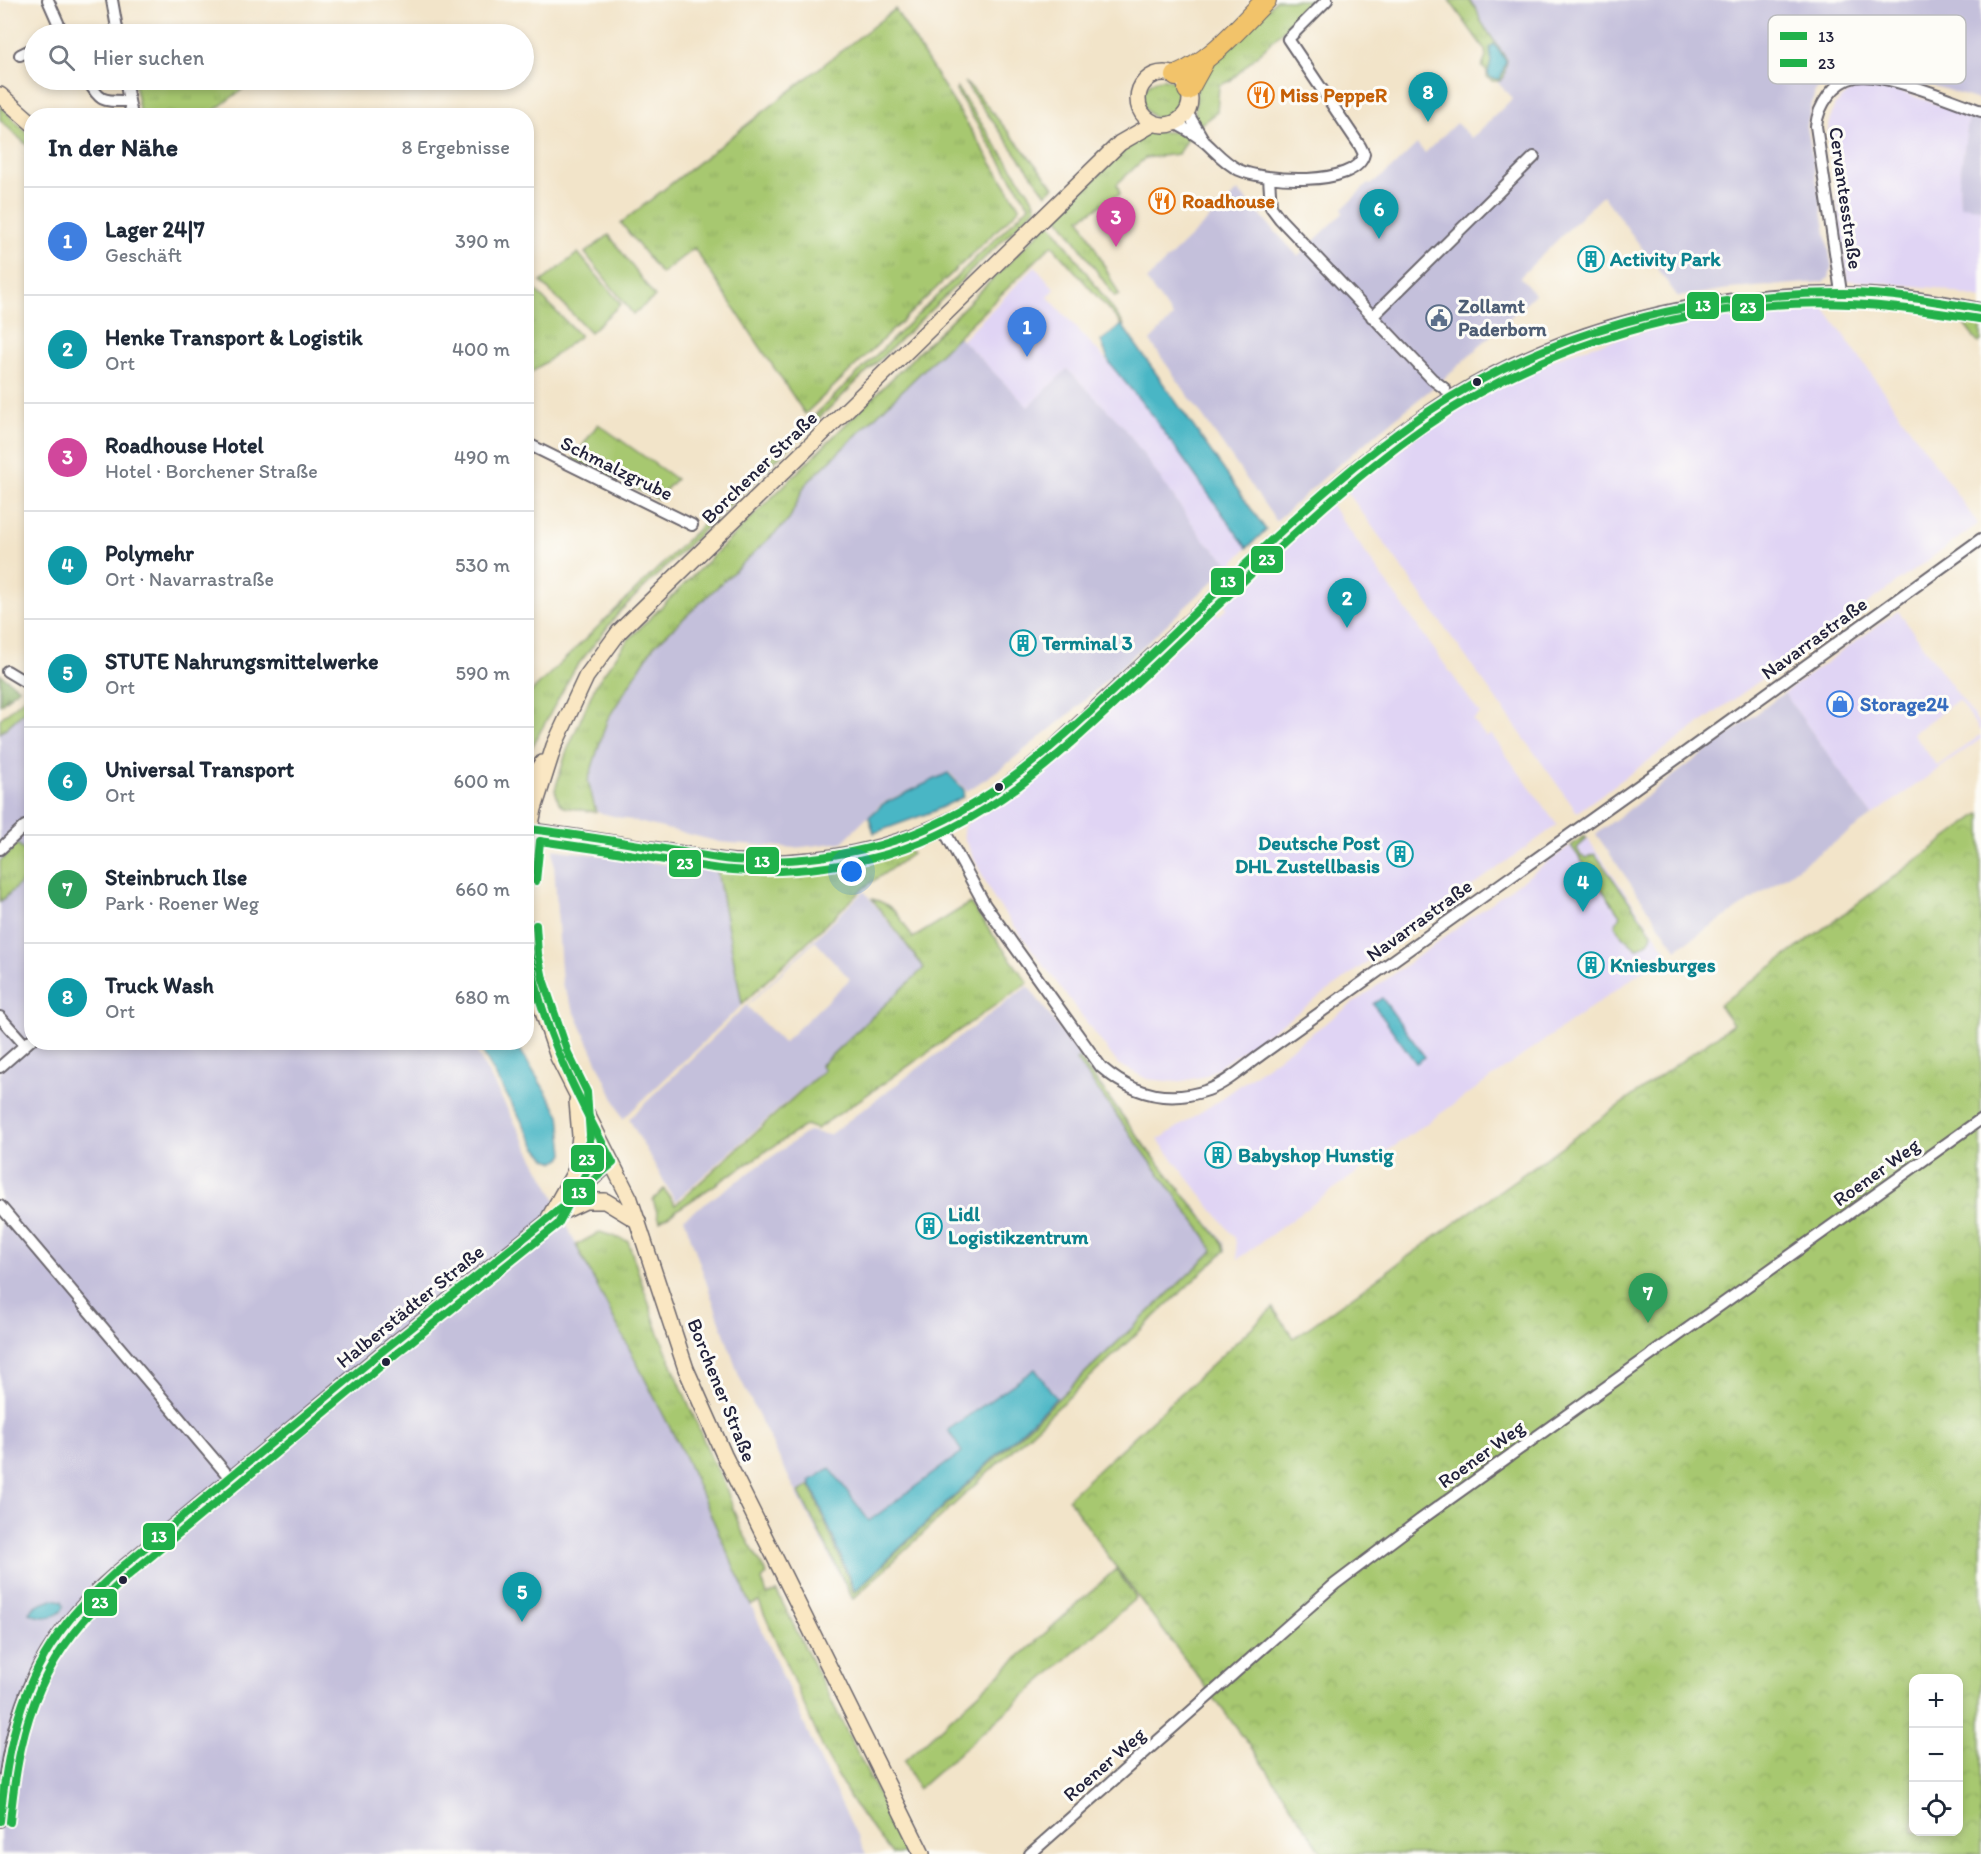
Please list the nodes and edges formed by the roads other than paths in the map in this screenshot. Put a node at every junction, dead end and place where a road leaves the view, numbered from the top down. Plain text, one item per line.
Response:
1 (48, 0) edge
2 (112, 0) edge
3 (1266, 0) edge
4 (1327, 0) edge
5 (59, 24) edge
6 (116, 24) edge
7 (24, 53) edge
8 (20, 55) dead end
9 (1182, 83) junction
10 (1841, 84) edge
11 (1902, 84) edge
12 (93, 90) edge
13 (127, 90) edge
14 (0, 95) edge
15 (129, 101) junction
16 (130, 108) edge
17 (1140, 111) junction
18 (1981, 111) edge
19 (1187, 112) junction
20 (24, 116) edge
21 (1175, 123) junction
22 (1153, 124) junction
23 (1204, 141) junction
24 (1120, 143) junction
25 (1534, 157) dead end
26 (1269, 178) junction
27 (1840, 292) junction
28 (1981, 309) edge
29 (1372, 317) junction
30 (1445, 389) dead end
31 (534, 446) edge
32 (692, 525) dead end
33 (1981, 539) edge
34 (7, 671) dead end
35 (24, 681) edge
36 (554, 746) junction
37 (534, 776) edge
38 (534, 809) edge
39 (940, 823) junction
40 (24, 827) edge
41 (534, 829) edge
42 (0, 849) edge
43 (534, 985) edge
44 (0, 1017) edge
45 (24, 1038) edge
46 (24, 1046) edge
47 (0, 1067) edge
48 (577, 1095) junction
49 (1981, 1119) edge
50 (613, 1163) junction
51 (0, 1206) edge
52 (549, 1218) junction
53 (638, 1221) junction
54 (230, 1478) junction
55 (0, 1809) edge
56 (0, 1821) edge
57 (922, 1854) edge
58 (1030, 1854) edge

1 - 5 street
2 - 6 street
3 - 9 highway
4 - 26 street
7 - 8 street
9 - 17 main road
9 - 19 main road
10 - 27 street, Cervantesstraße
11 - 18 street, Cervantesstraße
12 - 15 street
13 - 15 street
14 - 20 main road
15 - 16 street
17 - 22 main road
17 - 24 main road, Borchener Straße
19 - 21 main road
19 - 23 street
21 - 22 main road
21 - 23 street
22 - 24 main road, Borchener Straße
23 - 26 street
24 - 36 main road, Borchener Straße
25 - 29 street
26 - 29 street
27 - 28 street
27 - 39 street
29 - 30 street
31 - 32 street, Schmalzgrube
33 - 39 street, Navarrastraße
34 - 35 street
36 - 37 main road
36 - 38 main road, Borchener Straße
39 - 41 street
40 - 42 street
43 - 48 main road, Borchener Straße
44 - 45 street
46 - 47 street
48 - 50 main road, Borchener Straße
48 - 52 main road
49 - 58 street, Roener Weg
50 - 52 street, Halberstädter Straße
50 - 53 main road, Borchener Straße
51 - 54 street
52 - 53 main road
52 - 54 street, Halberstädter Straße
53 - 57 main road, Borchener Straße
54 - 55 street, Halberstädter Straße
55 - 56 street, Halberstädter Straße

